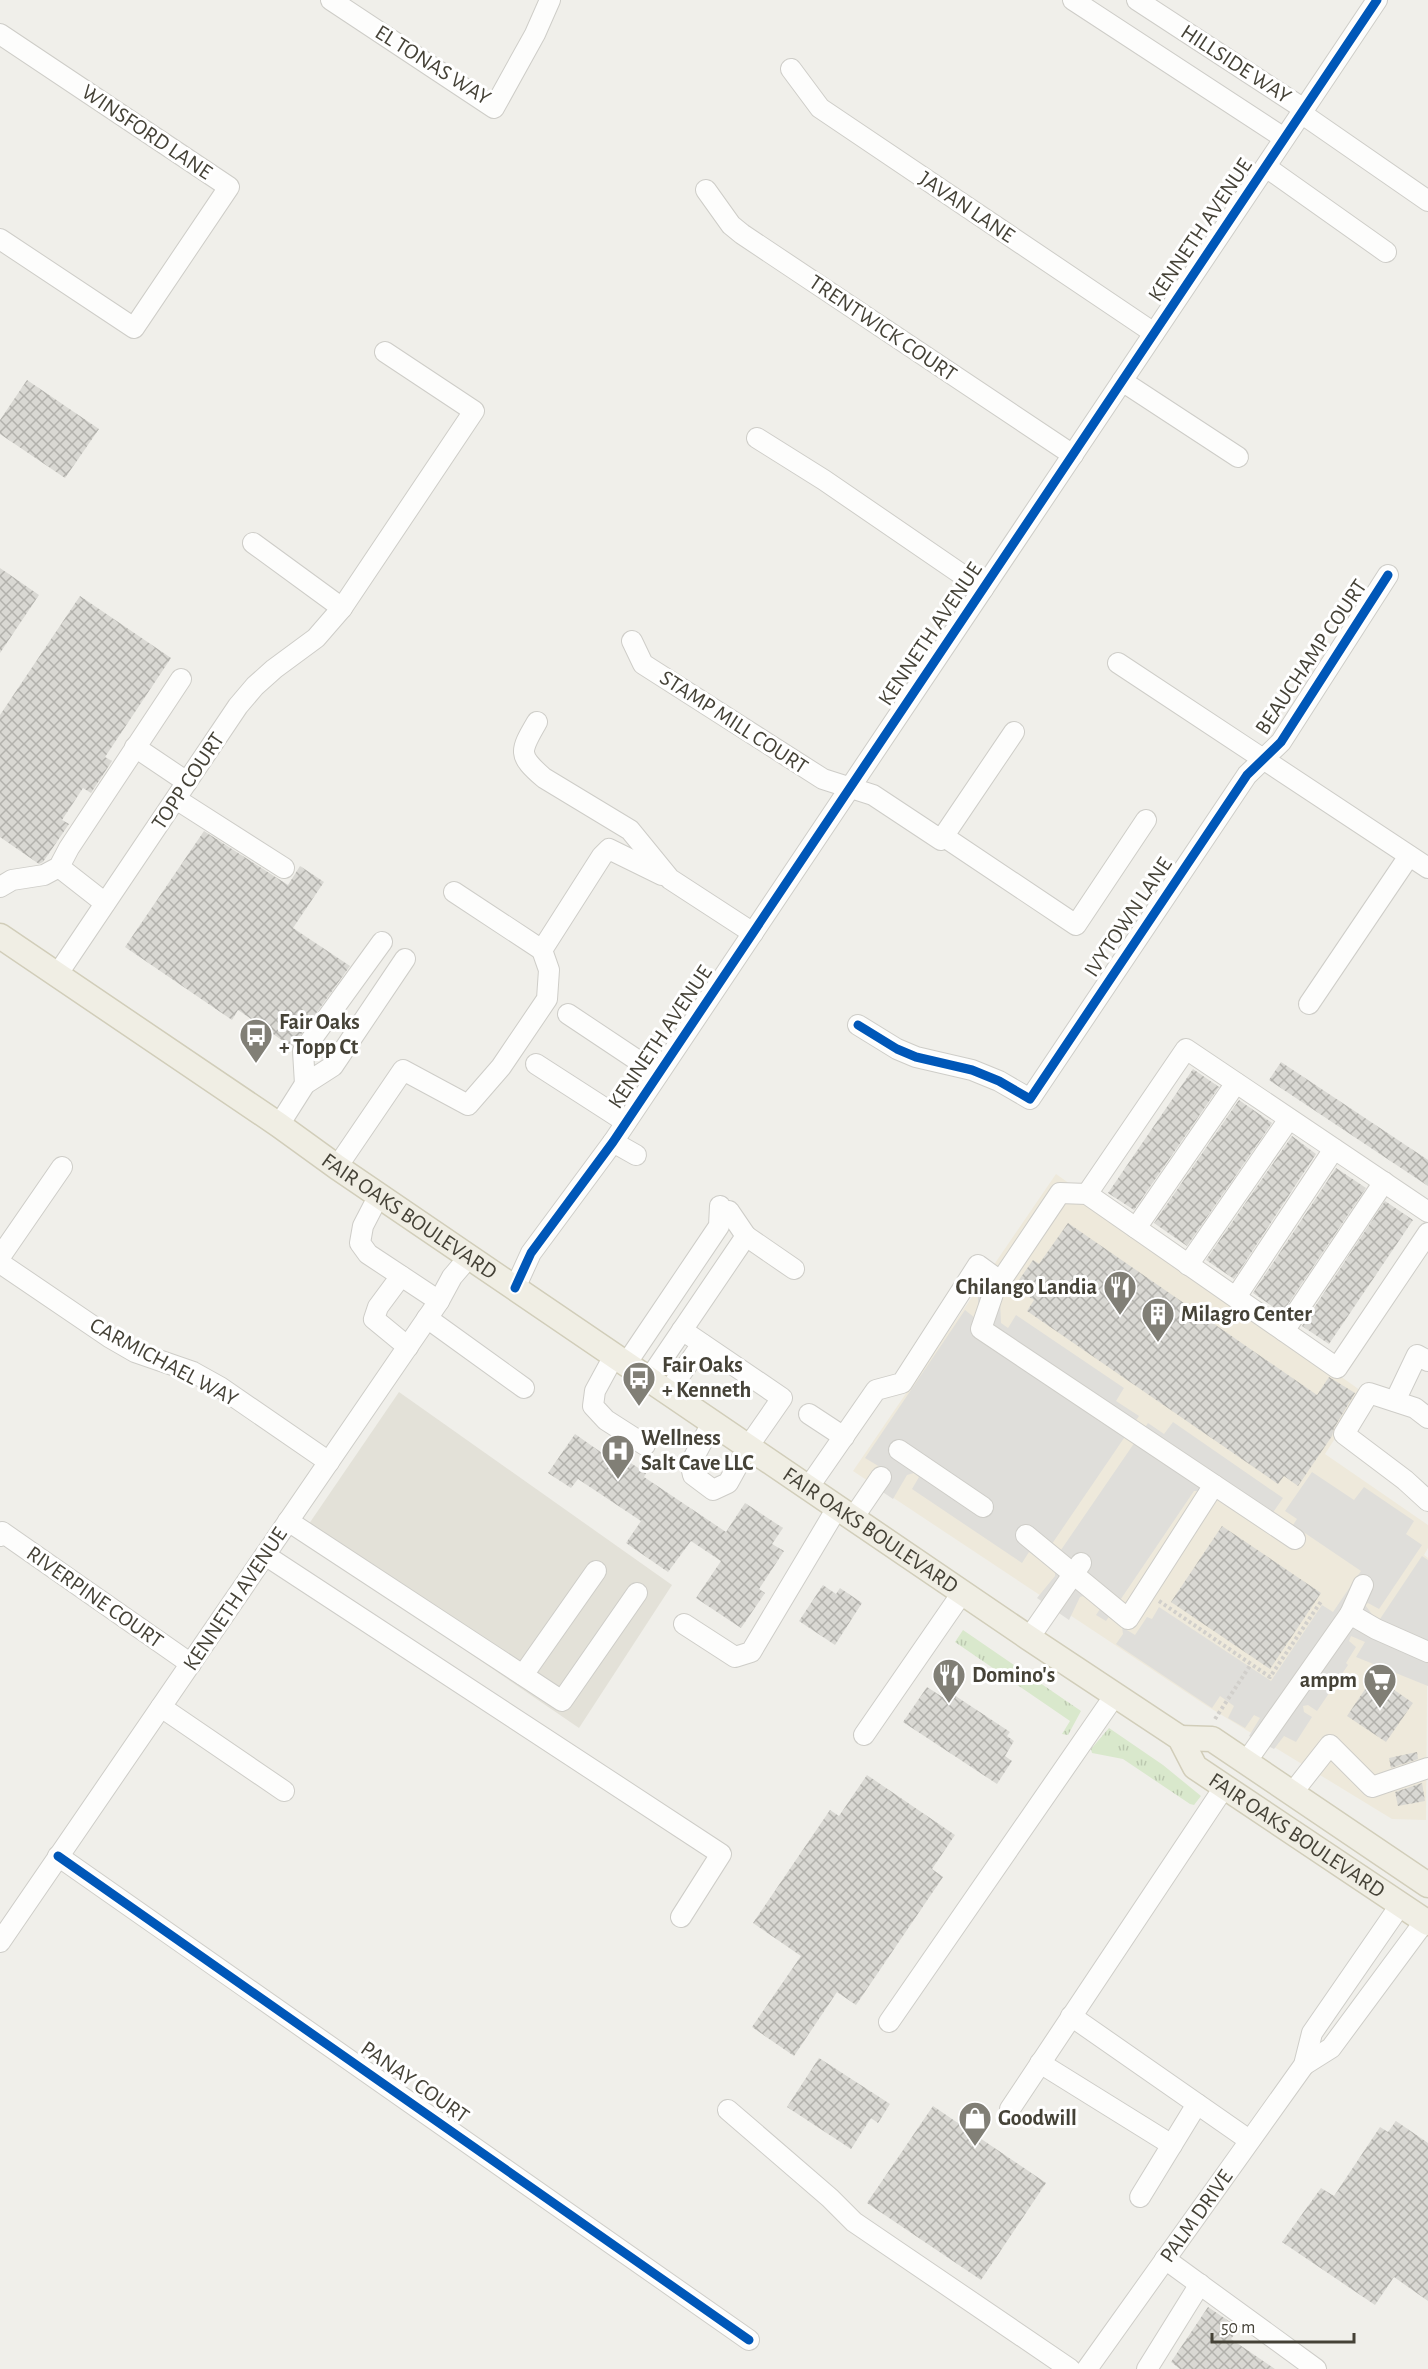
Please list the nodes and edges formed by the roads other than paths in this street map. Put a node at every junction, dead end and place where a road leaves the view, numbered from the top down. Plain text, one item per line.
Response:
1 (331, 0) edge
2 (550, 0) edge
3 (1073, 0) edge
4 (1137, 0) edge
5 (1377, 0) edge
6 (0, 34) edge
7 (791, 69) dead end
8 (1303, 111) junction
9 (1284, 138) junction
10 (1266, 166) junction
11 (706, 190) dead end
12 (1428, 201) edge
13 (0, 239) edge
14 (1386, 252) dead end
15 (1154, 333) junction
16 (385, 352) dead end
17 (1122, 381) junction
18 (757, 438) dead end
19 (1073, 455) junction
20 (1238, 457) dead end
21 (253, 543) dead end
22 (1388, 575) dead end
23 (983, 590) junction
24 (342, 608) junction
25 (632, 641) dead end
26 (1118, 663) dead end
27 (181, 679) dead end
28 (537, 722) dead end
29 (1014, 732) dead end
30 (135, 747) junction
31 (1263, 759) junction
32 (187, 782) junction
33 (850, 788) junction
34 (176, 799) junction
35 (1146, 820) dead end
36 (943, 836) junction
37 (1409, 856) junction
38 (59, 867) junction
39 (284, 868) dead end
40 (1428, 868) edge
41 (670, 879) junction
42 (0, 887) edge
43 (454, 892) dead end
44 (105, 903) junction
45 (753, 933) junction
46 (0, 936) edge
47 (382, 942) dead end
48 (543, 950) junction
49 (405, 959) dead end
50 (57, 975) junction
51 (1309, 1004) dead end
52 (568, 1014) dead end
53 (858, 1025) dead end
54 (536, 1064) dead end
55 (658, 1074) junction
56 (1236, 1083) junction
57 (305, 1084) junction
58 (1289, 1119) junction
59 (626, 1122) junction
60 (279, 1125) junction
61 (613, 1142) junction
62 (1334, 1149) junction
63 (636, 1155) dead end
64 (63, 1167) dead end
65 (337, 1167) junction
66 (1384, 1182) junction
67 (1087, 1194) junction
68 (379, 1195) junction
69 (1428, 1212) edge
70 (1136, 1228) junction
71 (1428, 1233) edge
72 (746, 1236) junction
73 (0, 1257) edge
74 (469, 1257) junction
75 (0, 1263) edge
76 (1188, 1265) junction
77 (794, 1269) dead end
78 (401, 1276) junction
79 (1000, 1281) junction
80 (515, 1288) junction
81 (1236, 1297) junction
82 (439, 1301) junction
83 (427, 1318) junction
84 (682, 1330) junction
85 (1284, 1331) junction
86 (702, 1344) junction
87 (408, 1347) junction
88 (620, 1360) junction
89 (1428, 1361) edge
90 (658, 1386) junction
91 (524, 1388) dead end
92 (1395, 1401) junction
93 (809, 1414) dead end
94 (1428, 1418) edge
95 (712, 1423) junction
96 (844, 1437) junction
97 (645, 1445) dead end
98 (748, 1447) junction
99 (899, 1450) dead end
100 (329, 1461) junction
101 (880, 1478) dead end
102 (1214, 1485) junction
103 (808, 1488) junction
104 (1428, 1501) edge
105 (983, 1507) dead end
106 (845, 1513) junction
107 (288, 1521) junction
108 (1026, 1535) dead end
109 (0, 1536) edge
110 (1295, 1539) dead end
111 (265, 1555) junction
112 (1078, 1568) junction
113 (596, 1570) dead end
114 (1363, 1585) dead end
115 (637, 1593) dead end
116 (962, 1593) junction
117 (1350, 1614) junction
118 (684, 1624) dead end
119 (1029, 1638) junction
120 (1428, 1652) edge
121 (191, 1664) junction
122 (523, 1675) junction
123 (1115, 1695) junction
124 (161, 1707) junction
125 (864, 1735) dead end
126 (1179, 1738) junction
127 (1246, 1762) junction
128 (1428, 1768) edge
129 (1225, 1786) junction
130 (284, 1791) dead end
131 (1293, 1792) junction
132 (58, 1856) junction
133 (1425, 1877) edge
134 (1401, 1904) junction
135 (681, 1917) dead end
136 (1427, 1920) edge
137 (0, 1942) edge
138 (1071, 2016) junction
139 (889, 2022) dead end
140 (1040, 2063) junction
141 (1304, 2065) junction
142 (1197, 2104) junction
143 (1010, 2109) dead end
144 (728, 2110) dead end
145 (1249, 2140) junction
146 (1172, 2145) junction
147 (1140, 2197) dead end
148 (1165, 2259) junction
149 (1200, 2284) junction
150 (749, 2340) dead end
151 (1070, 2369) edge
152 (1087, 2369) edge
153 (1147, 2369) edge
154 (1316, 2369) edge

1 - 2 street, EL TONAS WAY
3 - 9 street
4 - 8 street, HILLSIDE WAY
5 - 8 street, KENNETH AVENUE
6 - 13 street, WINSFORD LANE
7 - 15 street, JAVAN LANE
8 - 9 street, KENNETH AVENUE
8 - 12 street, HILLSIDE WAY
9 - 10 street, KENNETH AVENUE
10 - 14 street
10 - 15 street, KENNETH AVENUE
11 - 19 street, TRENTWICK COURT
15 - 17 street, KENNETH AVENUE
16 - 24 street, TOPP COURT
17 - 19 street, KENNETH AVENUE
17 - 20 street
18 - 23 street
19 - 23 street, KENNETH AVENUE
21 - 24 street
22 - 31 street, BEAUCHAMP COURT
23 - 33 street, KENNETH AVENUE
24 - 32 street, TOPP COURT
25 - 33 street, STAMP MILL COURT
26 - 31 street
27 - 30 street
28 - 41 street
29 - 36 street
30 - 32 street
30 - 38 street
31 - 37 street
31 - 53 street, IVYTOWN LANE
32 - 34 street, TOPP COURT
33 - 36 street, STAMP MILL COURT
33 - 45 street, KENNETH AVENUE
34 - 39 street
34 - 44 street, TOPP COURT
35 - 36 street, STAMP MILL COURT
37 - 40 street
37 - 51 street
38 - 42 street
38 - 44 street
41 - 45 street
41 - 48 street
43 - 48 street
44 - 50 street, TOPP COURT
45 - 55 street, KENNETH AVENUE
46 - 50 main road, FAIR OAKS BOULEVARD
47 - 57 street
48 - 65 street
49 - 57 street
50 - 60 main road, FAIR OAKS BOULEVARD
52 - 55 street
54 - 59 street
55 - 59 street, KENNETH AVENUE
56 - 58 street
56 - 67 street
56 - 70 street
57 - 60 street
58 - 62 street
58 - 76 street
59 - 61 street, KENNETH AVENUE
60 - 65 main road, FAIR OAKS BOULEVARD
61 - 63 street
61 - 80 street, KENNETH AVENUE
62 - 66 street
62 - 81 street
64 - 73 street
65 - 68 main road, FAIR OAKS BOULEVARD
66 - 69 street
66 - 85 street
67 - 70 street
67 - 79 street
68 - 74 main road, FAIR OAKS BOULEVARD
68 - 78 street
70 - 76 street
71 - 85 street
72 - 77 street
72 - 84 street
72 - 88 street
74 - 80 main road, FAIR OAKS BOULEVARD
74 - 82 street, KENNETH AVENUE
75 - 100 street, CARMICHAEL WAY
76 - 81 street
78 - 82 street
78 - 87 street
79 - 96 street
79 - 102 street
80 - 88 main road, FAIR OAKS BOULEVARD
81 - 85 street
82 - 83 street, KENNETH AVENUE
83 - 87 street, KENNETH AVENUE
83 - 91 street
84 - 86 street
84 - 90 street
86 - 90 street
86 - 98 street
87 - 100 street, KENNETH AVENUE
88 - 90 main road, FAIR OAKS BOULEVARD
88 - 97 street
89 - 92 street
90 - 95 main road, FAIR OAKS BOULEVARD
92 - 94 street
92 - 104 street
93 - 96 street
95 - 98 main road, FAIR OAKS BOULEVARD
95 - 98 street
96 - 103 street
98 - 103 main road, FAIR OAKS BOULEVARD
99 - 105 street
100 - 107 street, KENNETH AVENUE
101 - 106 street
102 - 110 street
102 - 112 street
103 - 106 main road, FAIR OAKS BOULEVARD
106 - 116 main road, FAIR OAKS BOULEVARD
106 - 118 street
107 - 111 street, KENNETH AVENUE
107 - 122 street
108 - 112 street
109 - 121 street, RIVERPINE COURT
111 - 121 street, KENNETH AVENUE
111 - 135 street
112 - 119 street
113 - 122 street
114 - 117 street
115 - 122 street
116 - 119 main road, FAIR OAKS BOULEVARD
116 - 125 street
117 - 120 street
117 - 127 street
119 - 123 main road, FAIR OAKS BOULEVARD
121 - 124 street, KENNETH AVENUE
123 - 126 main road, FAIR OAKS BOULEVARD
123 - 139 street
124 - 130 street
124 - 132 street, KENNETH AVENUE
126 - 127 main road, FAIR OAKS BOULEVARD
126 - 129 main road, FAIR OAKS BOULEVARD
127 - 131 main road, FAIR OAKS BOULEVARD
128 - 131 street
129 - 134 main road, FAIR OAKS BOULEVARD
129 - 138 street
131 - 133 main road, FAIR OAKS BOULEVARD
132 - 137 street, KENNETH AVENUE
132 - 150 street, PANAY COURT
133 - 134 main road
134 - 136 main road, FAIR OAKS BOULEVARD
134 - 141 street, PALM DRIVE
136 - 141 street, PALM DRIVE
138 - 140 street
138 - 142 street
140 - 143 street
140 - 146 street
141 - 145 street, PALM DRIVE
142 - 145 street
142 - 146 street
144 - 151 street
145 - 148 street, PALM DRIVE
146 - 147 street
148 - 149 street
148 - 152 street, PALM DRIVE
149 - 153 street
149 - 154 street

